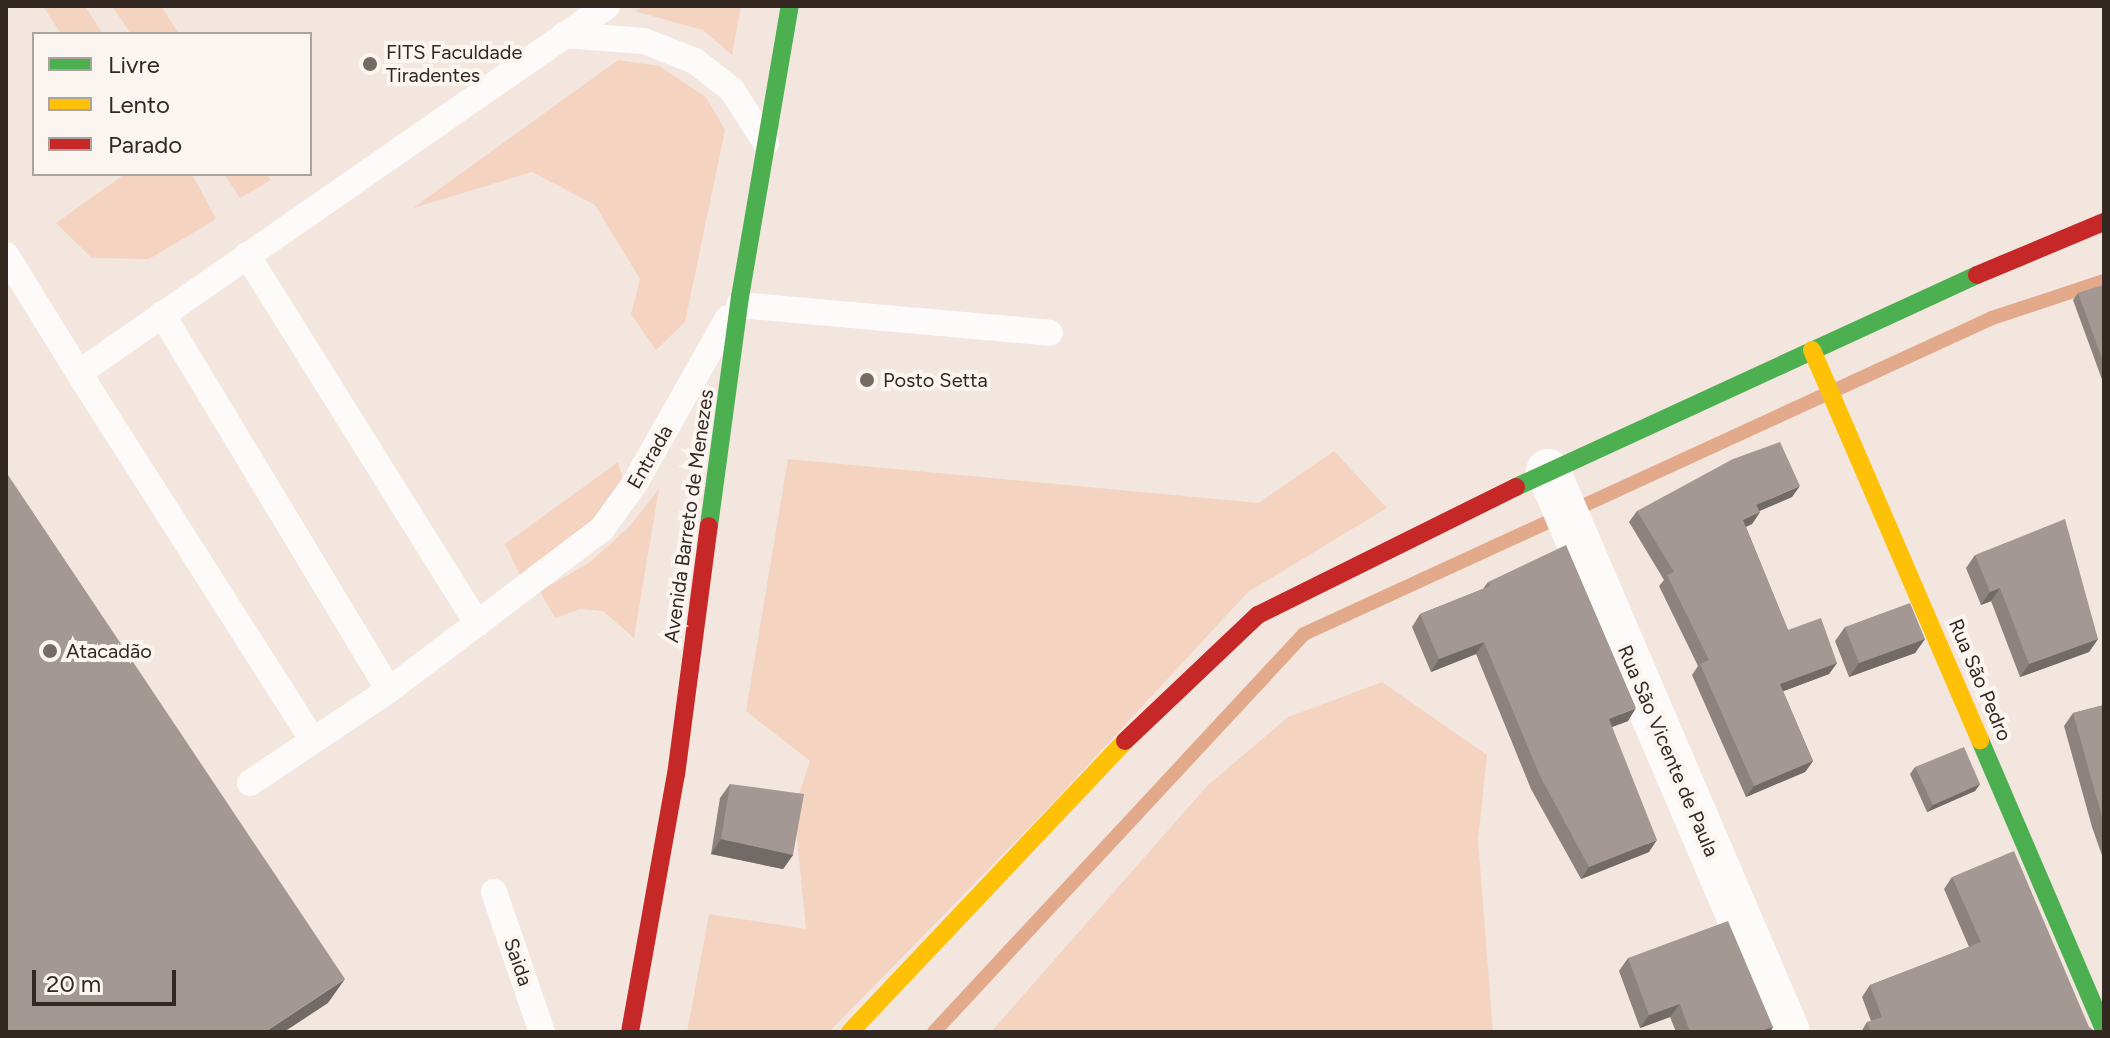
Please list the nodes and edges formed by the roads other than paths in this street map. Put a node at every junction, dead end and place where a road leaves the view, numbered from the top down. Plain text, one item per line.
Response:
1 (607, 6) edge
2 (790, 6) edge
3 (564, 35) junction
4 (766, 143) junction
5 (2104, 222) edge
6 (6, 255) edge
7 (247, 255) junction
8 (740, 301) junction
9 (162, 314) junction
10 (1050, 333) dead end
11 (1812, 350) junction
12 (79, 373) junction
13 (1552, 482) junction
14 (478, 624) junction
15 (389, 690) junction
16 (312, 739) junction
17 (250, 783) dead end
18 (494, 892) dead end
19 (2104, 1029) edge
20 (542, 1032) edge
21 (630, 1032) edge
22 (850, 1032) edge
23 (1788, 1032) edge

1 - 3 lane
2 - 4 street, Avenida Barreto de Menezes
3 - 4 lane
3 - 7 lane
4 - 8 street, Avenida Barreto de Menezes
5 - 11 street
6 - 12 lane
7 - 9 lane
7 - 14 lane
8 - 10 lane
8 - 14 lane, Entrada
8 - 21 street, Avenida Barreto de Menezes
9 - 12 lane
9 - 15 lane
11 - 13 street
11 - 19 street, Rua São Pedro
12 - 16 lane
13 - 22 street
13 - 23 street, Rua São Vicente de Paula
14 - 15 lane, Entrada
15 - 16 lane, Entrada
16 - 17 lane, Entrada
18 - 20 lane, Saida

